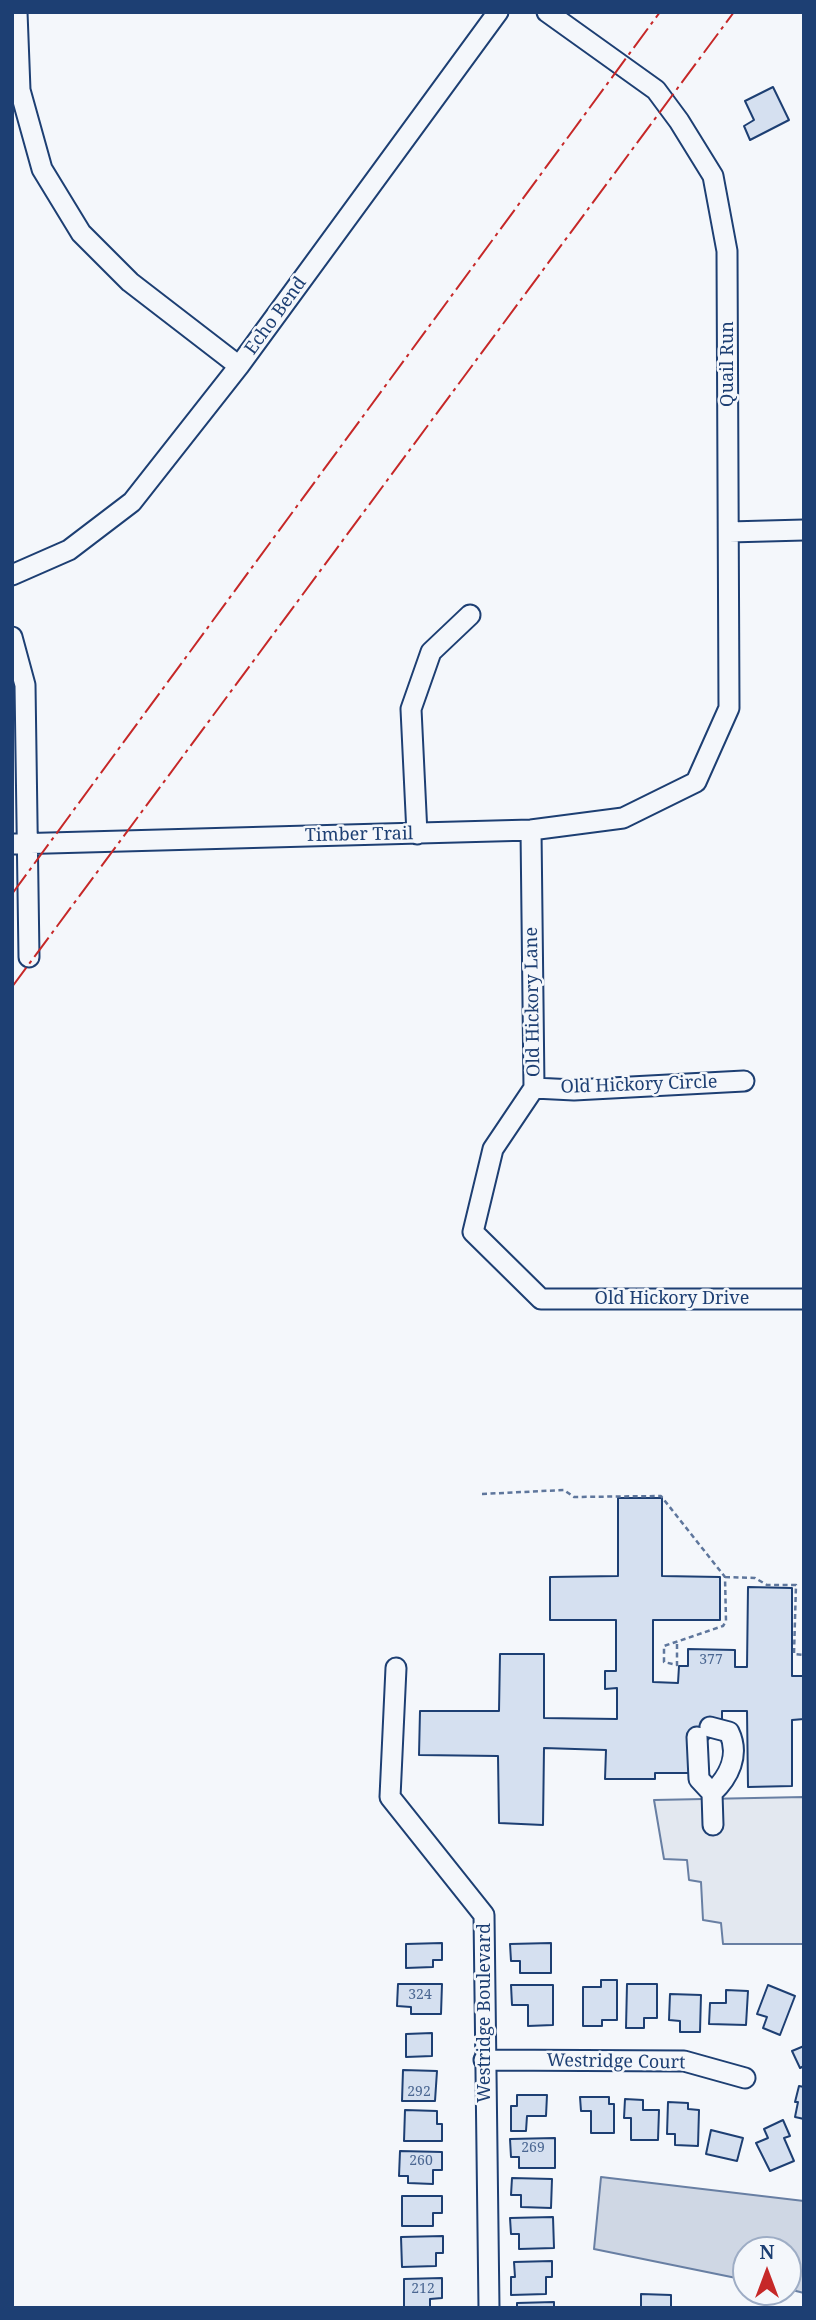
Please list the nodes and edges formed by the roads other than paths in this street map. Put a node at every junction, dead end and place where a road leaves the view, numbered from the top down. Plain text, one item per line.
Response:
1 (17, 12) edge
2 (498, 12) edge
3 (547, 12) edge
4 (239, 366) junction
5 (804, 530) edge
6 (729, 532) junction
7 (12, 575) edge
8 (470, 615) dead end
9 (12, 637) edge
10 (696, 782) joint
11 (531, 831) junction
12 (417, 834) junction
13 (20, 844) edge
14 (29, 957) dead end
15 (744, 1081) dead end
16 (534, 1088) junction
17 (541, 1299) joint
18 (804, 1299) edge
19 (396, 1668) dead end
20 (712, 1793) junction
21 (713, 1825) dead end
22 (484, 2060) junction
23 (746, 2078) dead end
24 (489, 2308) edge

1 - 4 street
2 - 4 street, Echo Bend
3 - 6 street, Quail Run
4 - 7 street, Echo Bend
5 - 6 street
6 - 10 street, Quail Run
8 - 12 street
9 - 13 street
10 - 11 street, Timber Trail
11 - 12 street, Timber Trail
11 - 16 street, Old Hickory Lane
12 - 13 street, Timber Trail
13 - 14 street
15 - 16 street, Old Hickory Circle
16 - 17 street, Old Hickory Lane
17 - 18 street, Old Hickory Drive
19 - 22 street, Westridge Boulevard
20 - 20 street
20 - 21 street
22 - 23 street, Westridge Court
22 - 24 street, Westridge Boulevard

